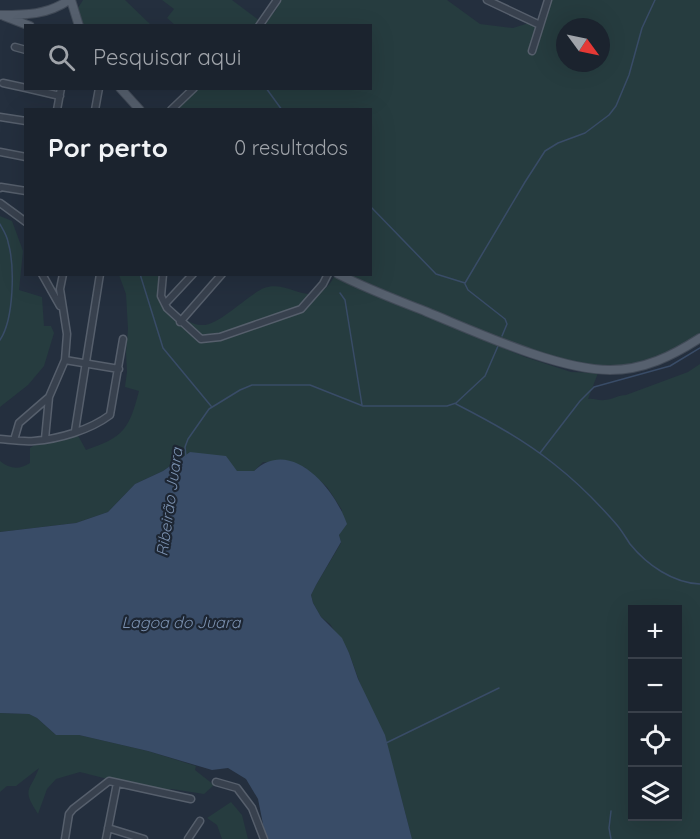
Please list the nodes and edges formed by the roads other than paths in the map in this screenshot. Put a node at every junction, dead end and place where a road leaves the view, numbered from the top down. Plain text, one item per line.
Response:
1 (70, 0) edge
2 (79, 0) edge
3 (277, 0) edge
4 (487, 0) edge
5 (548, 0) edge
6 (75, 9) junction
7 (0, 15) edge
8 (25, 24) edge
9 (79, 24) edge
10 (260, 24) edge
11 (540, 25) junction
12 (15, 47) dead end
13 (24, 49) edge
14 (532, 51) dead end
15 (3, 83) dead end
16 (24, 88) edge
17 (34, 90) edge
18 (62, 90) edge
19 (99, 90) edge
20 (122, 90) edge
21 (192, 90) edge
22 (60, 96) junction
23 (57, 108) edge
24 (95, 108) edge
25 (138, 108) edge
26 (173, 108) edge
27 (0, 117) edge
28 (24, 121) edge
29 (0, 152) edge
30 (24, 157) edge
31 (0, 187) edge
32 (24, 191) edge
33 (0, 203) edge
34 (24, 221) edge
35 (43, 276) edge
36 (63, 276) edge
37 (100, 276) edge
38 (163, 276) edge
39 (191, 276) edge
40 (220, 276) edge
41 (327, 276) edge
42 (343, 276) edge
43 (165, 304) junction
44 (62, 309) junction
45 (180, 322) junction
46 (123, 339) dead end
47 (700, 339) edge
48 (65, 360) junction
49 (85, 363) junction
50 (119, 369) junction
51 (49, 397) junction
52 (75, 431) junction
53 (0, 439) edge
54 (45, 439) junction
55 (14, 440) junction
56 (216, 782) dead end
57 (117, 783) junction
58 (191, 799) dead end
59 (200, 821) dead end
60 (108, 828) junction
61 (136, 838) edge
62 (64, 839) edge
63 (106, 839) edge
64 (144, 839) edge
65 (188, 839) edge
66 (264, 839) edge

1 - 6 main road
1 - 7 main road
2 - 6 main road
3 - 10 street
4 - 11 street
5 - 11 street
6 - 9 main road
7 - 8 main road
11 - 14 street
12 - 13 street
15 - 16 street
17 - 22 street
18 - 22 street
19 - 24 street
20 - 25 main road
21 - 26 street
22 - 23 street
27 - 28 street
29 - 30 street
31 - 32 street
33 - 34 street
35 - 44 street
36 - 44 street
37 - 49 street
38 - 43 street
39 - 43 street
40 - 45 street
41 - 45 street
42 - 47 main road
43 - 45 street
44 - 48 street
46 - 50 street
48 - 49 street
48 - 51 street
49 - 50 street
49 - 52 street
50 - 52 street
51 - 54 street
51 - 55 street
52 - 54 street
53 - 55 street
54 - 55 street
56 - 66 street
57 - 58 street
57 - 60 street
57 - 62 street
59 - 65 street
60 - 61 street
60 - 63 street
61 - 64 street

